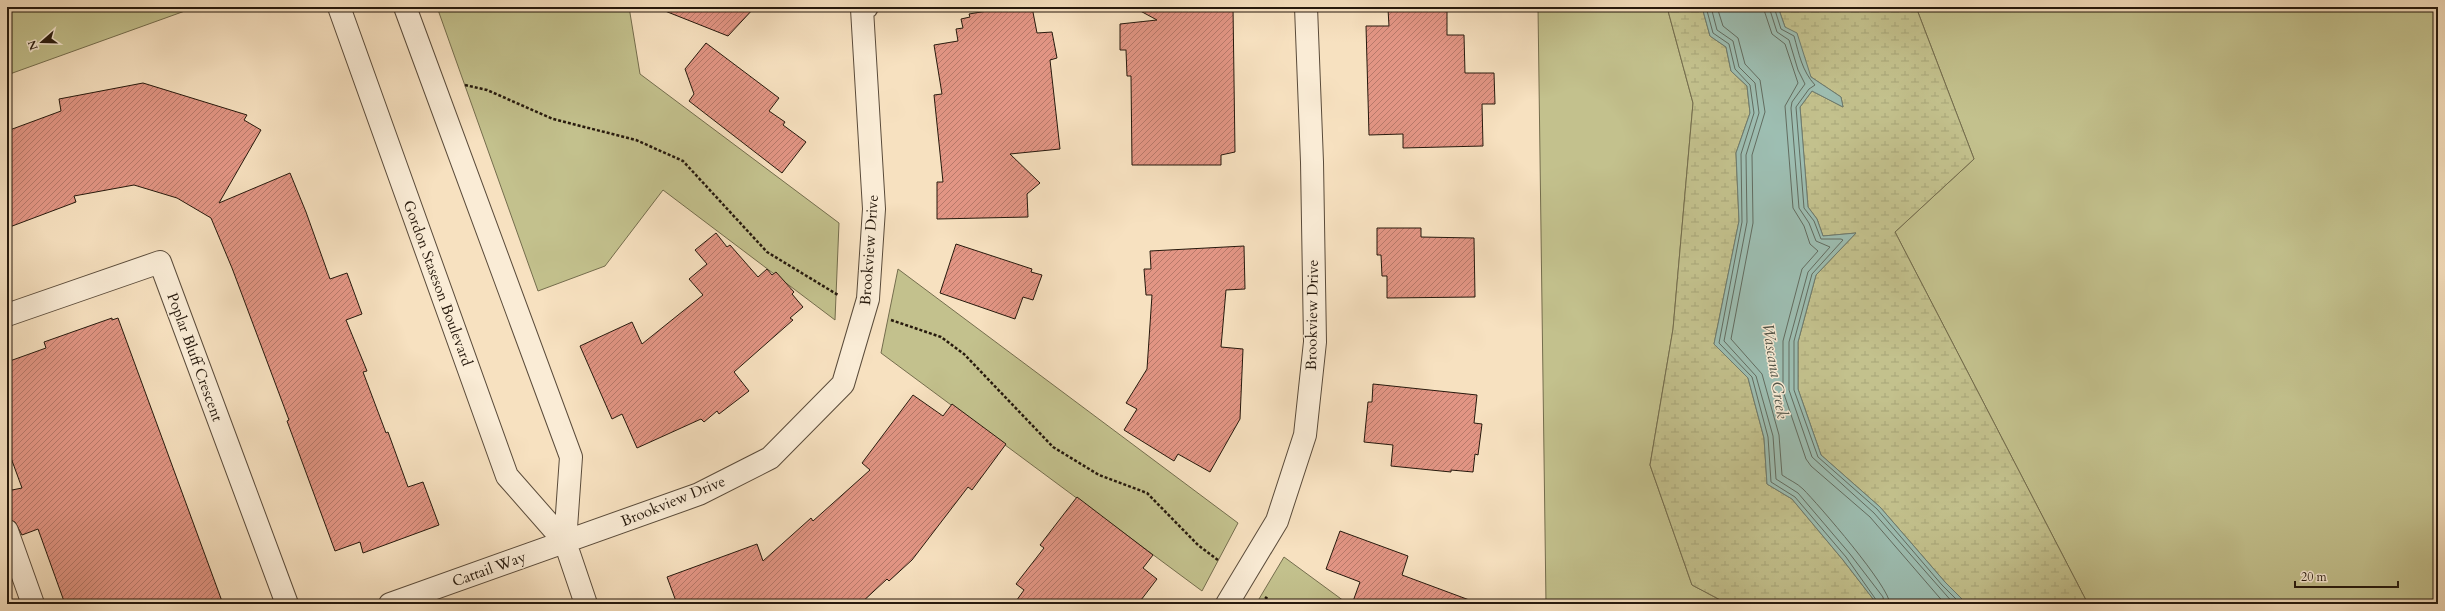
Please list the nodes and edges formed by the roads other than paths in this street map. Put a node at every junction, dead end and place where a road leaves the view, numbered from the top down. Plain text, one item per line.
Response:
1 (339, 7) edge
2 (405, 7) edge
3 (867, 7) edge
4 (1306, 7) edge
5 (7, 315) edge
6 (7, 531) edge
7 (565, 542) junction
8 (33, 604) edge
9 (287, 604) edge
10 (390, 604) edge
11 (586, 604) edge
12 (1227, 604) edge

1 - 7 street, Gordon Staseson Boulevard
2 - 7 street, Gordon Staseson Boulevard
3 - 7 street, Brookview Drive
4 - 12 street, Brookview Drive
5 - 9 street, Poplar Bluff Crescent
6 - 8 street
7 - 10 street, Cattail Way
7 - 11 street, Gordon Staseson Boulevard

